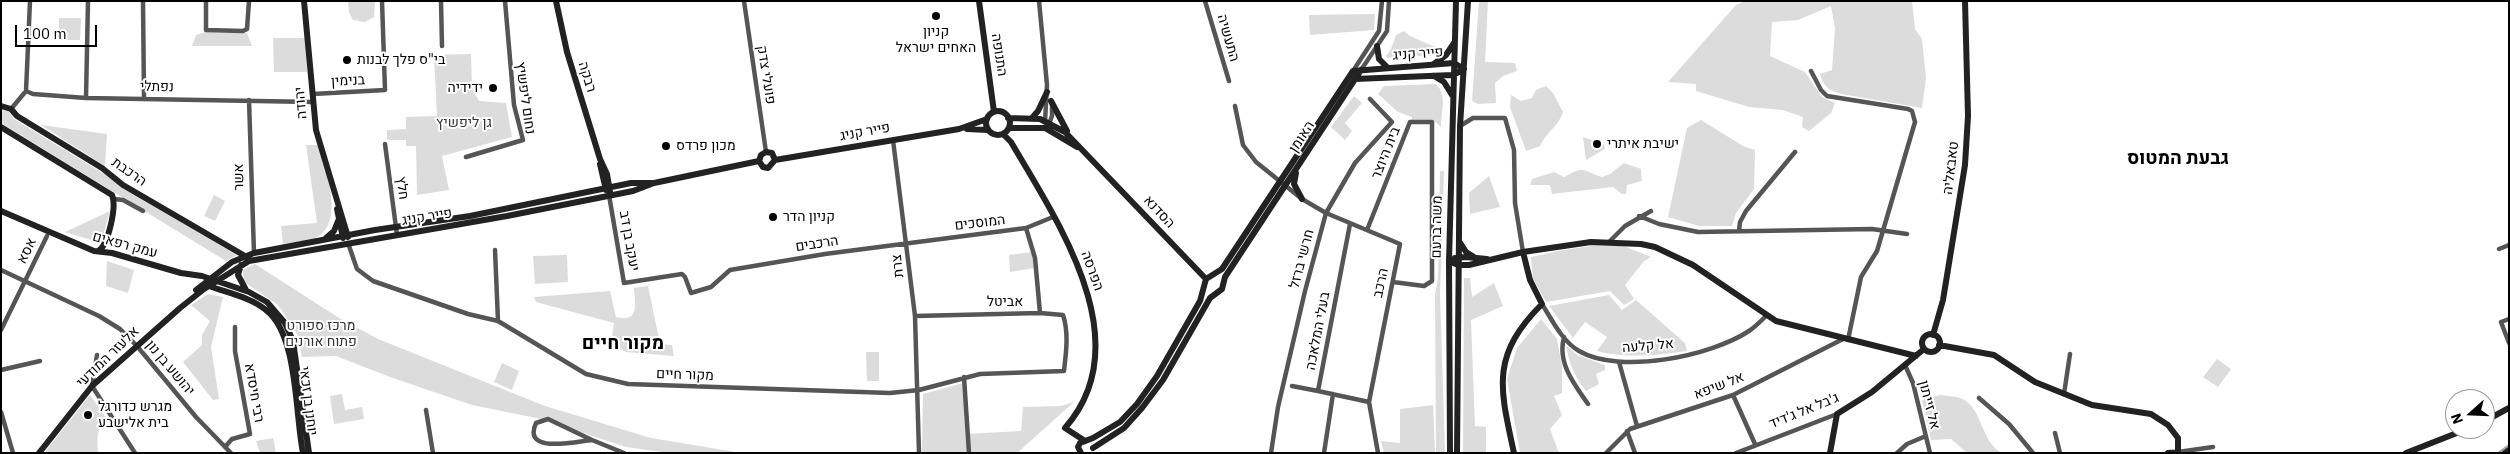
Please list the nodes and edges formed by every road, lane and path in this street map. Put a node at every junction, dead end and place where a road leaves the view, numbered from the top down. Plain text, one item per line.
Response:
1 (30, 1) edge
2 (88, 1) edge
3 (143, 1) edge
4 (206, 1) edge
5 (249, 1) edge
6 (304, 1) edge
7 (382, 1) edge
8 (441, 1) edge
9 (505, 1) edge
10 (556, 1) edge
11 (744, 1) edge
12 (979, 1) edge
13 (1039, 1) edge
14 (1205, 1) edge
15 (1382, 1) edge
16 (1389, 1) edge
17 (1456, 1) edge
18 (1966, 1) edge
19 (1468, 3) edge
20 (1455, 39) junction
21 (442, 46) dead end
22 (1377, 46) junction
23 (1454, 63) junction
24 (1430, 65) junction
25 (1389, 68) junction
26 (1464, 69) junction
27 (1361, 70) junction
28 (1352, 71) junction
29 (1811, 71) dead end
30 (1453, 75) junction
31 (1431, 76) junction
32 (1355, 79) junction
33 (1229, 81) dead end
34 (1047, 88) junction
35 (26, 90) junction
36 (313, 94) junction
37 (1452, 96) junction
38 (86, 98) junction
39 (144, 98) junction
40 (1370, 99) dead end
41 (249, 100) junction
42 (1051, 101) junction
43 (313, 102) junction
44 (1, 106) edge
45 (1235, 106) dead end
46 (11, 109) junction
47 (994, 112) junction
48 (1008, 118) junction
49 (1032, 118) junction
50 (987, 119) junction
51 (1047, 124) junction
52 (1460, 126) junction
53 (1, 127) edge
54 (1009, 128) junction
55 (960, 129) junction
56 (988, 130) junction
57 (1003, 134) junction
58 (1070, 136) junction
59 (892, 140) junction
60 (385, 144) dead end
61 (766, 152) junction
62 (1795, 152) dead end
63 (466, 158) dead end
64 (600, 159) junction
65 (775, 160) junction
66 (759, 161) junction
67 (1095, 161) junction
68 (1298, 166) junction
69 (607, 174) junction
70 (654, 183) junction
71 (1283, 183) junction
72 (623, 185) junction
73 (608, 188) junction
74 (610, 195) junction
75 (1302, 198) junction
76 (114, 199) junction
77 (337, 200) junction
78 (1, 211) edge
79 (1650, 211) dead end
80 (143, 212) dead end
81 (1326, 213) junction
82 (1639, 216) junction
83 (1053, 217) junction
84 (338, 220) junction
85 (1350, 224) junction
86 (1026, 228) junction
87 (1367, 230) junction
88 (396, 231) junction
89 (1740, 231) junction
90 (1882, 231) junction
91 (1907, 234) dead end
92 (47, 236) dead end
93 (345, 236) junction
94 (325, 239) junction
95 (1458, 240) junction
96 (1610, 242) junction
97 (348, 244) junction
98 (907, 244) junction
99 (2509, 245) edge
100 (2499, 249) dead end
101 (495, 250) dead end
102 (97, 252) junction
103 (1523, 252) junction
104 (254, 253) junction
105 (245, 256) junction
106 (1458, 257) junction
107 (1475, 257) junction
108 (1488, 259) junction
109 (1449, 261) junction
110 (241, 265) junction
111 (1458, 265) junction
112 (1, 270) edge
113 (730, 270) joint
114 (1213, 275) junction
115 (25, 281) junction
116 (218, 281) junction
117 (210, 282) junction
118 (1393, 282) junction
119 (1205, 283) junction
120 (1223, 283) junction
121 (248, 292) junction
122 (1217, 293) junction
123 (1542, 304) junction
124 (1040, 313) junction
125 (914, 316) junction
126 (1766, 316) junction
127 (2509, 319) edge
128 (498, 321) junction
129 (235, 327) dead end
130 (1, 330) edge
131 (1933, 335) junction
132 (1564, 337) junction
133 (1845, 340) junction
134 (2509, 343) edge
135 (1940, 345) junction
136 (137, 346) junction
137 (1924, 349) junction
138 (2070, 354) dead end
139 (97, 355) dead end
140 (1916, 356) junction
141 (40, 361) dead end
142 (1619, 362) junction
143 (1905, 365) junction
144 (1, 370) edge
145 (964, 377) junction
146 (92, 386) junction
147 (1292, 386) dead end
148 (919, 390) junction
149 (1318, 391) junction
150 (1333, 394) junction
151 (1733, 394) junction
152 (2064, 394) junction
153 (1980, 398) dead end
154 (1369, 402) junction
155 (1588, 404) dead end
156 (2509, 408) edge
157 (426, 410) dead end
158 (1, 412) edge
159 (1837, 414) junction
160 (2495, 415) edge
161 (2, 422) edge
162 (1637, 426) junction
163 (1066, 428) junction
164 (1627, 431) junction
165 (2055, 433) dead end
166 (1926, 436) junction
167 (2445, 438) edge
168 (592, 440) junction
169 (1086, 441) junction
170 (1755, 444) junction
171 (225, 447) junction
172 (2212, 447) dead end
173 (2509, 450) edge
174 (1080, 451) edge
175 (1092, 451) edge
176 (2178, 452) edge
177 (13, 453) edge
178 (39, 453) edge
179 (135, 453) edge
180 (230, 453) edge
181 (302, 453) edge
182 (309, 453) edge
183 (433, 453) edge
184 (624, 453) edge
185 (919, 453) edge
186 (969, 453) edge
187 (1271, 453) edge
188 (1324, 453) edge
189 (1378, 453) edge
190 (1450, 453) edge
191 (1457, 453) edge
192 (1514, 453) edge
193 (1606, 453) edge
194 (1635, 453) edge
195 (1736, 453) edge
196 (1830, 453) edge
197 (1897, 453) edge
198 (1930, 453) edge
199 (2033, 453) edge
200 (2060, 453) edge
201 (2168, 453) edge
202 (2406, 453) edge
203 (2505, 453) edge

1 - 35 street
2 - 38 street
3 - 39 street
4 - 5 street
6 - 36 street, יהודה
7 - 36 street, בנימין
8 - 21 street
9 - 63 street, נחום ליפשיץ
10 - 64 street, רבקה
11 - 61 street, פועלי צדק
12 - 47 street, התנופה
13 - 34 street
14 - 33 street, התעשיה
15 - 28 street, האומן
16 - 22 street, האומן
17 - 20 street, משה ברעם
18 - 131 street, טאבאליה
19 - 26 street, משה ברעם
20 - 23 street, משה ברעם
20 - 24 street
22 - 25 street
22 - 27 street, האומן
23 - 24 street, פייר קניג
23 - 26 street, פייר קניג
23 - 30 street, משה ברעם
24 - 25 street, פייר קניג
25 - 27 street, פייר קניג
26 - 30 street, פייר קניג
26 - 52 street, משה ברעם
27 - 28 street, פייר קניג
27 - 32 street, האומן
28 - 71 street, האומן
29 - 90 street
30 - 31 street, פייר קניג
30 - 37 street, משה ברעם
31 - 32 street, פייר קניג
31 - 37 street
32 - 68 street, האומן
34 - 42 street
34 - 49 street
34 - 51 street
35 - 38 street, נפתלי
35 - 46 street
36 - 43 street, יהודה
37 - 109 street, משה ברעם
38 - 39 street, נפתלי
39 - 41 street, נפתלי
40 - 81 street, חרשי ברזל
41 - 43 street, נפתלי
41 - 104 street, אשר
42 - 51 street
42 - 58 street
43 - 77 street, יהודה
44 - 46 street, הרכבת
45 - 71 street
46 - 105 street, הרכבת
47 - 48 street
47 - 50 street
48 - 49 street
48 - 54 street
49 - 51 street
50 - 55 street, פייר קניג
50 - 56 street
51 - 54 street
51 - 58 street, הסדנא
51 - 67 street, הסדנא
52 - 95 street, משה ברעם
52 - 103 street
53 - 76 street, הרכבת
54 - 57 street
55 - 56 street, פייר קניג
55 - 59 street, פייר קניג
56 - 57 street
57 - 83 street, הפרסה
58 - 67 street, הסדנא
59 - 65 street, פייר קניג
59 - 98 street, צרת
60 - 88 street, חלץ
61 - 65 street
61 - 66 street
62 - 89 street
64 - 69 street, רבקה
64 - 73 street, רבקה
65 - 66 street
66 - 70 street, פייר קניג
67 - 119 street, הסדנא
68 - 71 street, האומן
68 - 75 street
69 - 72 street
69 - 73 street, רבקה
70 - 72 street, פייר קניג
70 - 74 street, פייר קניג
71 - 75 street, הרכב
71 - 114 street, האומן
71 - 120 street, האומן
72 - 73 street, פייר קניג
73 - 74 street, רבקה
73 - 88 street, פייר קניג
74 - 88 street, פייר קניג
74 - 113 street, יעקב בן דב
75 - 81 street, הרכב
76 - 80 street, הרכבת
76 - 102 street
77 - 84 street, יהודה
77 - 93 street, יהודה
78 - 102 street, עמק רפאים
79 - 82 street
81 - 85 street, הרכב
81 - 187 street, חרשי ברזל
82 - 89 street
82 - 96 street
83 - 86 street, המוסכים
83 - 163 street, הפרסה
84 - 93 street, יהודה
84 - 94 street
85 - 87 street, הרכב
85 - 149 street, בעלי המלאכה
86 - 98 street, המוסכים
86 - 124 street, אביטל
87 - 118 street, הרכב
87 - 118 street, בית היוצר
88 - 93 street, פייר קניג
88 - 97 street, פייר קניג
89 - 90 street
90 - 91 street
90 - 133 street
92 - 115 street, אסא
93 - 94 street, פייר קניג
93 - 97 street, יהודה
94 - 104 street, פייר קניג
95 - 106 street, משה ברעם
95 - 107 street
96 - 103 street
96 - 126 street
97 - 110 street, פייר קניג
97 - 128 street, מקור חיים
98 - 113 street, הרכבים
98 - 125 street, צרת
99 - 100 street
101 - 128 street
102 - 117 street, עמק רפאים
103 - 108 street
103 - 123 street, אל קלעה
104 - 105 street, פייר קניג
105 - 117 street, פייר קניג
106 - 107 street
106 - 109 street
106 - 111 street, משה ברעם
107 - 108 street
108 - 111 street
109 - 111 street
109 - 190 street, משה ברעם
110 - 116 street, פייר קניג
110 - 121 street
111 - 191 street, משה ברעם
112 - 115 street, יהושע בן נון
114 - 119 street, האומן
114 - 120 street
115 - 130 street, אסא
115 - 136 street, יהושע בן נון
116 - 117 street, עמק רפאים
116 - 121 street, עמק רפאים
117 - 136 street, אלעזר המודעי
117 - 181 street, יוחנן בן זכאי
118 - 154 street, הרכב
119 - 122 street
119 - 169 street
120 - 122 street, האומן
121 - 182 street, עמק רפאים
122 - 175 street, האומן
123 - 132 street, אל קלעה
123 - 192 street
124 - 125 street, אביטל
124 - 145 street, מקור חיים
125 - 148 street, צרת
126 - 133 street
126 - 142 street, אל קלעה
127 - 134 street
128 - 148 street, מקור חיים
129 - 171 street, רבי חיסדא
131 - 135 street
131 - 137 street
132 - 142 street, אל קלעה
132 - 155 street
133 - 140 street
133 - 151 street, אל שיפא
135 - 137 street
135 - 152 street
136 - 146 street, אלעזר המודעי
136 - 171 street, יהושע בן נון
137 - 140 street, ג'בל אל ג'דיד
138 - 152 street
139 - 146 street
140 - 143 street, ג'בל אל ג'דיד
141 - 144 street
142 - 162 street
143 - 159 street, ג'בל אל ג'דיד
143 - 166 street, אל זייתון
145 - 148 street, מקור חיים
145 - 186 street
146 - 178 street, אלעזר המודעי
146 - 179 street
147 - 149 street
148 - 185 street, צרת
149 - 150 street, בעלי המלאכה
150 - 154 street, בעלי המלאכה
150 - 188 street
151 - 162 street, אל שיפא
151 - 170 street
152 - 176 street
153 - 199 street
154 - 189 street, הרכב
156 - 160 street
157 - 183 street
158 - 161 street
159 - 170 street, ג'בל אל ג'דיד
159 - 196 street
161 - 177 street
162 - 164 street, אל שיפא
163 - 169 street
163 - 174 street
164 - 193 street, אל שיפא
164 - 194 street
165 - 200 street
166 - 197 street
166 - 198 street, אל זייתון
167 - 202 street
168 - 168 street
168 - 184 street
169 - 174 street
169 - 175 street
170 - 195 street, ג'בל אל ג'דיד
171 - 180 street, יהושע בן נון
172 - 176 street
173 - 203 street
176 - 201 street

